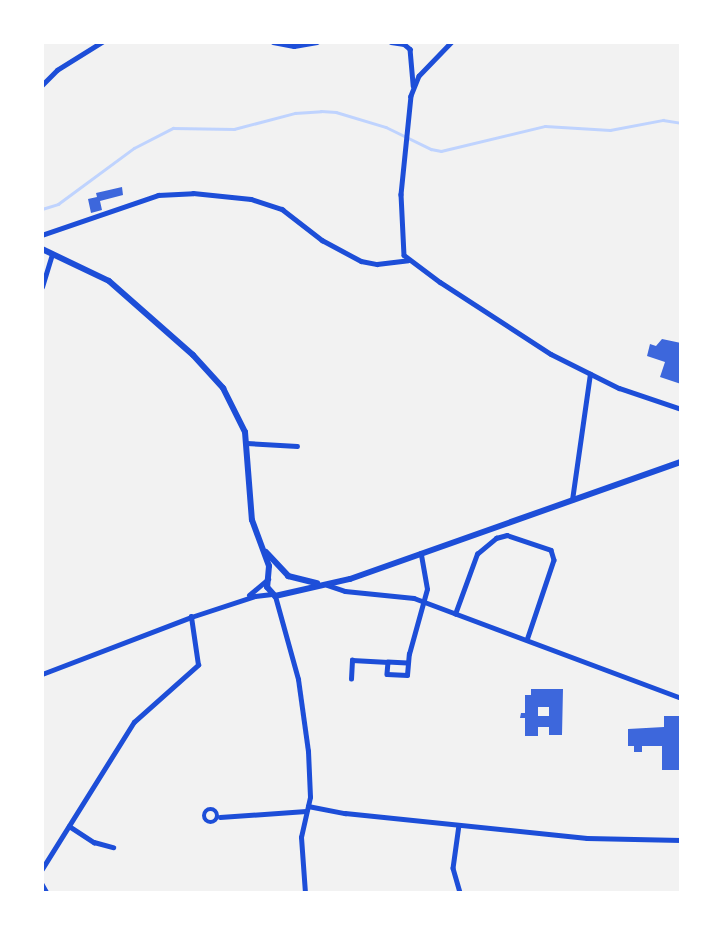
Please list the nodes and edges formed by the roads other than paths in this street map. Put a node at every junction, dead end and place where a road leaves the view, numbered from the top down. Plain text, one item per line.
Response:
1 (102, 42) edge
2 (273, 42) edge
3 (317, 42) edge
4 (391, 42) edge
5 (452, 42) edge
6 (401, 43) edge
7 (42, 85) edge
8 (413, 89) junction
9 (42, 235) edge
10 (42, 249) edge
11 (52, 254) junction
12 (409, 260) junction
13 (42, 287) edge
14 (590, 374) junction
15 (681, 409) edge
16 (247, 443) junction
17 (297, 446) dead end
18 (681, 462) edge
19 (572, 500) junction
20 (259, 542) junction
21 (421, 554) junction
22 (287, 575) junction
23 (269, 578) junction
24 (326, 584) junction
25 (288, 593) junction
26 (273, 595) junction
27 (241, 601) junction
28 (424, 602) junction
29 (280, 614) junction
30 (456, 614) junction
31 (191, 617) junction
32 (527, 640) junction
33 (388, 662) junction
34 (407, 663) junction
35 (42, 674) edge
36 (351, 679) dead end
37 (681, 698) edge
38 (307, 808) junction
39 (220, 817) dead end
40 (459, 825) junction
41 (69, 826) junction
42 (681, 840) edge
43 (113, 847) dead end
44 (42, 869) edge
45 (42, 884) edge
46 (47, 893) edge
47 (305, 893) edge
48 (460, 893) edge

1 - 7 street
2 - 3 street
4 - 6 street
5 - 8 street
6 - 8 street
8 - 12 street
9 - 12 street
10 - 11 main road
11 - 13 street
11 - 16 main road
12 - 14 street
14 - 15 street
14 - 19 street
16 - 17 street
16 - 20 main road
18 - 19 main road
19 - 21 main road
20 - 22 main road
20 - 23 main road
21 - 24 main road
21 - 28 street
22 - 23 main road
22 - 24 main road
22 - 25 main road
23 - 26 main road
23 - 27 street
24 - 25 main road
24 - 28 street
25 - 26 main road
25 - 29 street
26 - 27 street
26 - 29 street
27 - 31 street
28 - 30 street
28 - 34 street
29 - 38 street
30 - 32 street
30 - 32 street
31 - 35 street
31 - 41 street
32 - 37 street
33 - 34 street
33 - 34 street
33 - 36 street
38 - 39 street
38 - 40 street
38 - 47 street
40 - 42 street
40 - 48 street
41 - 43 street
41 - 44 street
45 - 46 street

